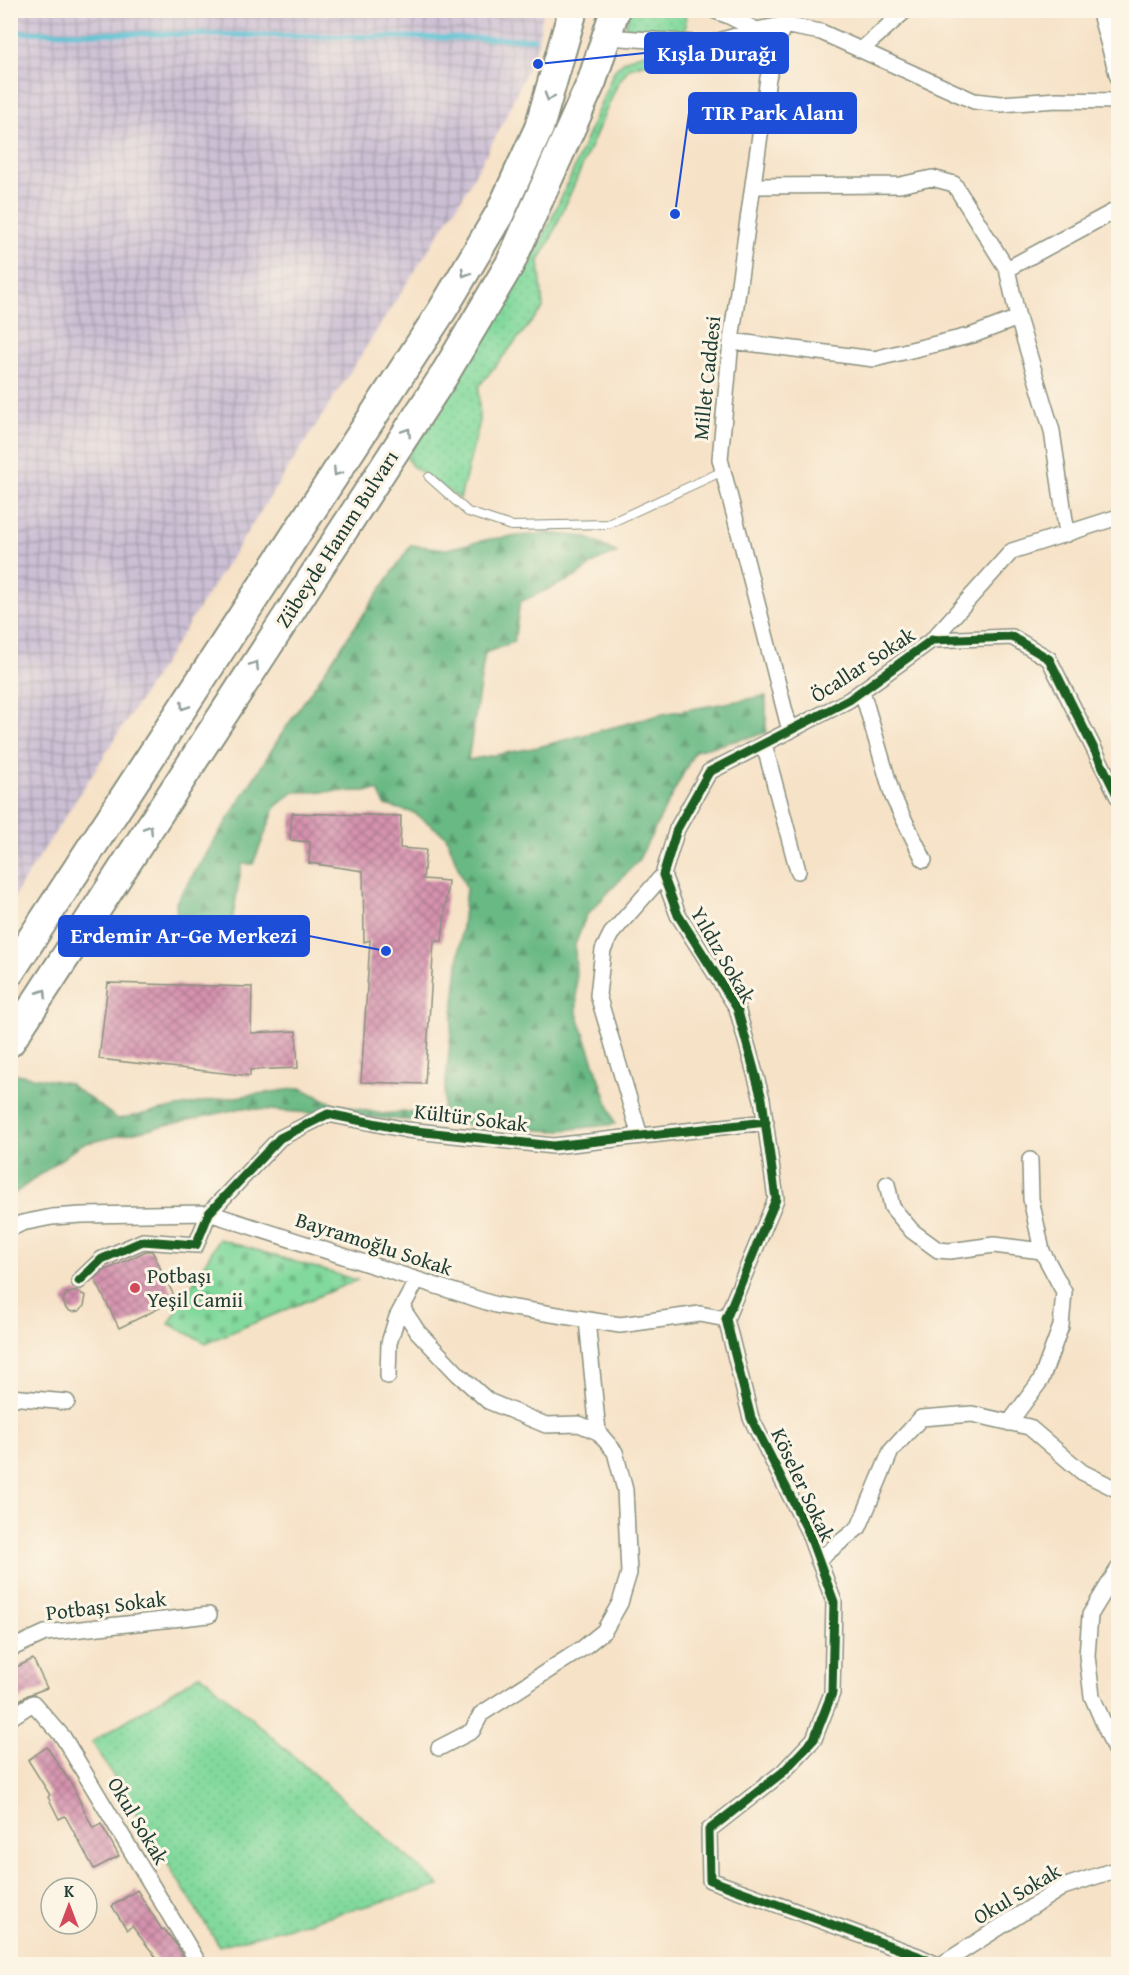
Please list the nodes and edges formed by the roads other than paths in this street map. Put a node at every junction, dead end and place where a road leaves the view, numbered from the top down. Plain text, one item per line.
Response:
1 (573, 10) edge
2 (713, 10) edge
3 (906, 10) edge
4 (1099, 10) edge
5 (785, 18) edge
6 (611, 24) edge
7 (756, 30) junction
8 (861, 50) junction
9 (1119, 77) edge
10 (1119, 101) edge
11 (753, 186) junction
12 (1119, 209) edge
13 (1007, 269) junction
14 (1018, 318) junction
15 (731, 341) junction
16 (723, 471) junction
17 (429, 477) dead end
18 (1119, 517) edge
19 (1067, 534) junction
20 (932, 640) junction
21 (862, 691) junction
22 (790, 730) junction
23 (764, 744) junction
24 (1119, 797) edge
25 (924, 860) dead end
26 (798, 871) dead end
27 (663, 875) junction
28 (10, 972) edge
29 (10, 1042) edge
30 (766, 1122) junction
31 (640, 1136) junction
32 (1030, 1160) dead end
33 (887, 1184) dead end
34 (209, 1213) junction
35 (10, 1229) edge
36 (1042, 1251) junction
37 (417, 1280) junction
38 (79, 1281) dead end
39 (402, 1308) junction
40 (726, 1319) junction
41 (587, 1320) junction
42 (388, 1376) dead end
43 (10, 1397) edge
44 (67, 1402) dead end
45 (1009, 1422) junction
46 (598, 1432) junction
47 (1119, 1490) edge
48 (818, 1560) junction
49 (1119, 1569) edge
50 (209, 1615) dead end
51 (10, 1649) edge
52 (10, 1718) edge
53 (439, 1748) dead end
54 (1114, 1750) dead end
55 (1119, 1869) edge
56 (199, 1965) edge
57 (935, 1965) edge
58 (942, 1965) edge

1 -> 28 highway, Zübeyde Hanım Bulvarı
2 - 7 street
3 - 8 street
4 - 9 street
5 - 7 street
5 - 8 street
5 - 11 street, Millet Caddesi
6 - 7 street
29 -> 6 highway, Zübeyde Hanım Bulvarı
8 - 10 street
11 - 13 street
11 - 15 street, Millet Caddesi
12 - 13 street
13 - 14 street
14 - 15 street
14 - 19 street
15 - 16 street, Millet Caddesi
16 - 17 lane
16 - 22 street, Millet Caddesi
18 - 19 street
19 - 20 street
20 - 21 street, Öcallar Sokak
20 - 24 street, Öcallar Sokak
21 - 22 street, Öcallar Sokak
21 - 25 street
22 - 23 street
23 - 26 street
23 - 27 street
27 - 30 street, Yıldız Sokak
27 - 31 street
30 - 31 street, Kültür Sokak
30 - 40 street, Yıldız Sokak
31 - 34 street, Kültür Sokak
32 - 36 street
33 - 36 street
34 - 35 street, Bayramoğlu Sokak
34 - 37 street, Bayramoğlu Sokak
34 - 38 street
36 - 45 street
37 - 39 street
37 - 41 street, Bayramoğlu Sokak
39 - 42 street
39 - 46 street
40 - 41 street, Bayramoğlu Sokak
40 - 48 street, Köseler Sokak
41 - 46 street
43 - 44 street
45 - 47 street
45 - 48 street
46 - 53 street
48 - 57 street, Köseler Sokak
49 - 54 street
50 - 51 street, Potbaşı Sokak
52 - 56 street, Okul Sokak
55 - 58 street, Okul Sokak

